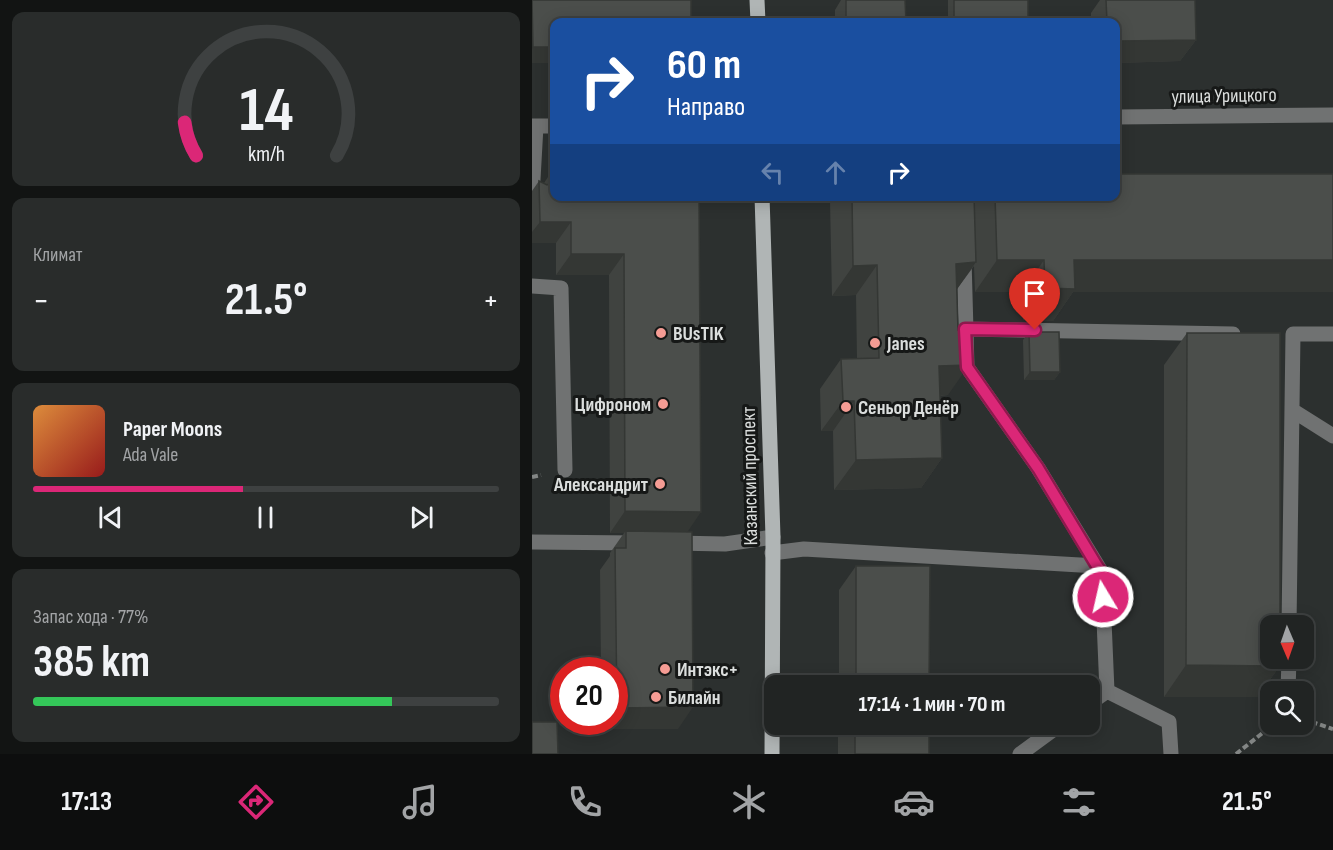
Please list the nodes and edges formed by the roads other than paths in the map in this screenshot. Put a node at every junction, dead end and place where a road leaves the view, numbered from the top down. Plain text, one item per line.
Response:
1 (757, 0) edge
2 (758, 18) edge
3 (1333, 115) edge
4 (1120, 117) edge
5 (534, 126) edge
6 (550, 126) edge
7 (532, 197) edge
8 (762, 201) edge
9 (963, 241) edge
10 (532, 286) edge
11 (965, 329) junction
12 (1246, 334) edge
13 (1333, 334) edge
14 (1292, 410) junction
15 (1333, 436) edge
16 (565, 470) dead end
17 (532, 542) edge
18 (773, 545) junction
19 (1097, 566) junction
20 (1289, 615) edge
21 (1107, 691) junction
22 (1100, 696) edge
23 (1046, 735) edge
24 (772, 754) edge
25 (1020, 754) edge
26 (1171, 754) edge

1 - 2 main road
3 - 4 street, улица Урицкого
5 - 6 street
5 - 7 street
8 - 18 main road, Казанский проспект
9 - 11 street
10 - 16 street
11 - 12 street
11 - 19 street
13 - 14 street
14 - 15 street
14 - 20 street
17 - 18 street
18 - 19 street
18 - 24 main road, Казанский проспект
19 - 21 street
21 - 22 street
21 - 26 street
23 - 25 street

